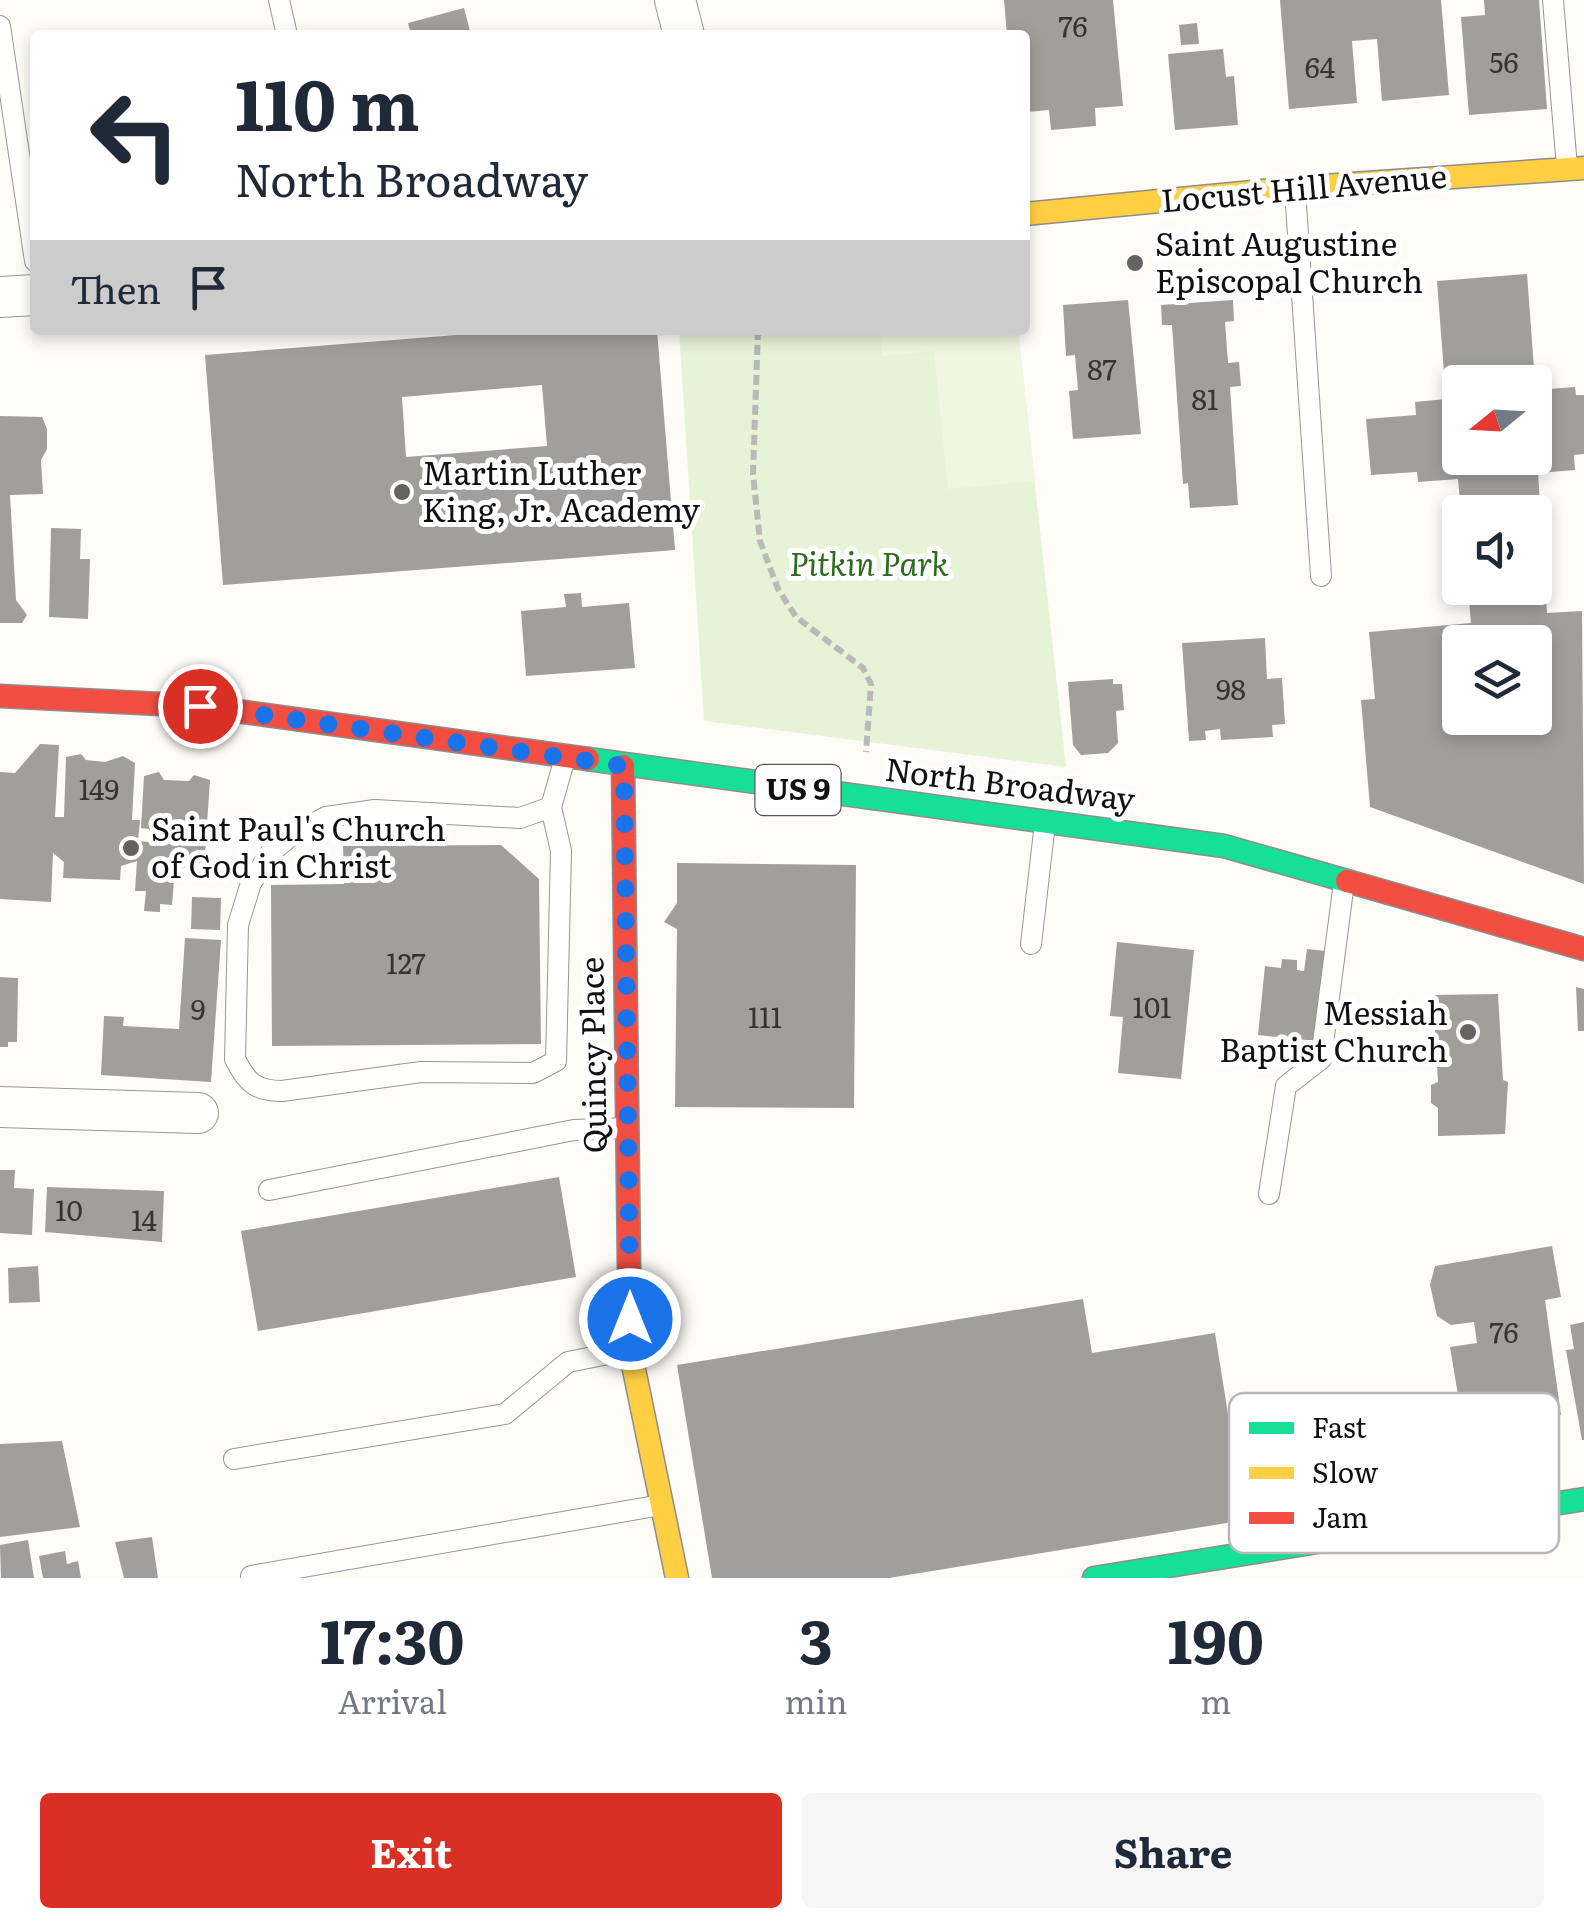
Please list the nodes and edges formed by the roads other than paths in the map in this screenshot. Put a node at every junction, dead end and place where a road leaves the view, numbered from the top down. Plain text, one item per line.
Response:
1 (279, 0) edge
2 (674, 0) edge
3 (1554, 0) edge
4 (0, 26) edge
5 (285, 30) edge
6 (683, 30) edge
7 (1576, 168) edge
8 (1294, 188) junction
9 (1030, 214) edge
10 (30, 227) edge
11 (30, 295) edge
12 (0, 298) edge
13 (1321, 576) dead end
14 (0, 696) edge
15 (566, 756) junction
16 (624, 766) junction
17 (551, 807) junction
18 (1045, 823) junction
19 (1344, 880) junction
20 (1032, 944) dead end
21 (1584, 949) edge
22 (0, 1107) edge
23 (198, 1114) dead end
24 (628, 1128) junction
25 (269, 1190) dead end
26 (1269, 1194) dead end
27 (630, 1350) junction
28 (234, 1459) dead end
29 (1584, 1499) edge
30 (1559, 1503) edge
31 (662, 1504) junction
32 (1249, 1553) edge
33 (251, 1576) edge
34 (677, 1578) edge
35 (1094, 1578) edge

1 - 5 lane
2 - 6 street
3 - 7 lane
4 - 10 lane
7 - 8 street, Locust Hill Avenue
8 - 9 street, Locust Hill Avenue
8 - 13 lane
11 - 12 street
14 - 15 street, North Broadway / US 9
15 - 16 street, North Broadway / US 9
15 - 17 lane
16 - 18 street, North Broadway / US 9
16 - 24 street, Quincy Place
17 - 17 lane
18 - 19 street, North Broadway / US 9
18 - 20 lane
19 - 21 street, North Broadway / US 9
19 - 26 lane
22 - 23 street
24 - 25 lane
24 - 27 street, Quincy Place
27 - 28 lane
27 - 31 street, Quincy Place
29 - 30 street
31 - 33 lane
31 - 34 street, Quincy Place
32 - 35 street

